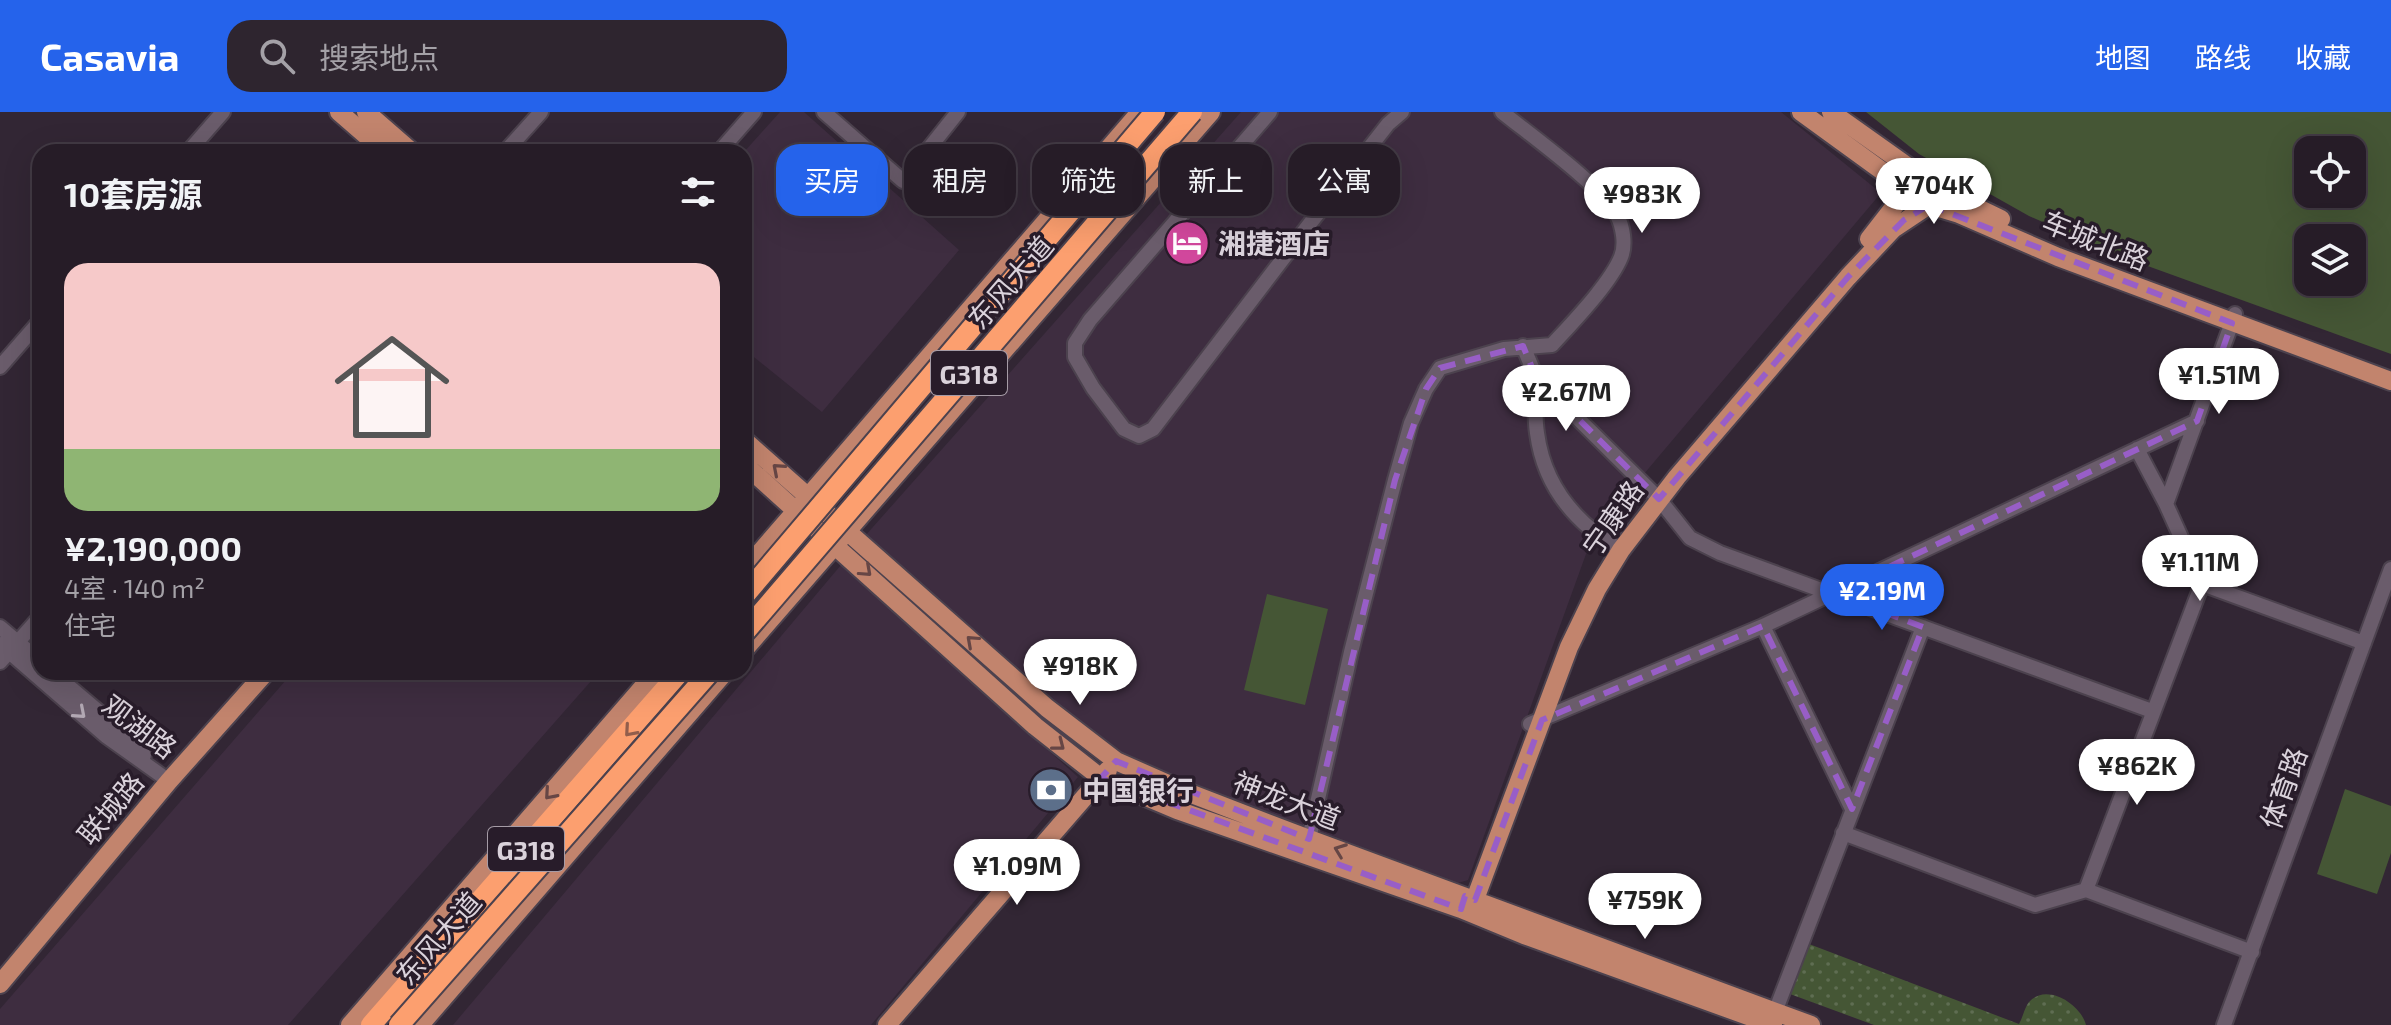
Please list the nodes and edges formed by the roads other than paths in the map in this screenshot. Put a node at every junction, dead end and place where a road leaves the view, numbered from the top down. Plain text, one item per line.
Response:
1 (223, 112) edge
2 (339, 112) edge
3 (366, 112) edge
4 (541, 112) edge
5 (754, 112) edge
6 (824, 112) edge
7 (958, 112) edge
8 (1140, 112) edge
9 (1155, 112) edge
10 (1192, 112) edge
11 (1211, 112) edge
12 (1270, 112) edge
13 (1502, 112) edge
14 (1801, 112) edge
15 (1831, 112) edge
16 (1399, 113) edge
17 (195, 144) edge
18 (376, 144) edge
19 (403, 144) edge
20 (512, 144) edge
21 (726, 144) edge
22 (1914, 172) junction
23 (1902, 187) junction
24 (1941, 190) junction
25 (1929, 205) junction
26 (2234, 318) junction
27 (32, 330) edge
28 (1523, 346) junction
29 (0, 367) edge
30 (2391, 371) edge
31 (1536, 377) junction
32 (2391, 381) edge
33 (2197, 421) junction
34 (752, 447) edge
35 (2137, 449) junction
36 (752, 471) edge
37 (810, 496) junction
38 (1655, 496) junction
39 (2166, 504) junction
40 (796, 511) junction
41 (841, 538) junction
42 (1616, 547) junction
43 (752, 562) edge
44 (2391, 569) edge
45 (2202, 584) junction
46 (752, 587) edge
47 (1834, 593) junction
48 (752, 624) edge
49 (32, 625) edge
50 (1763, 626) junction
51 (0, 627) edge
52 (1923, 627) junction
53 (752, 641) edge
54 (2364, 643) junction
55 (7, 650) edge
56 (32, 658) edge
57 (32, 672) edge
58 (42, 680) edge
59 (61, 680) edge
60 (259, 680) edge
61 (649, 680) edge
62 (673, 680) edge
63 (703, 680) edge
64 (718, 680) edge
65 (2152, 711) junction
66 (1536, 722) junction
67 (1116, 761) junction
68 (1101, 778) junction
69 (169, 781) junction
70 (1852, 809) junction
71 (1843, 833) junction
72 (1309, 839) junction
73 (2086, 890) junction
74 (1468, 904) junction
75 (2252, 952) junction
76 (2, 978) edge
77 (1774, 1018) edge
78 (350, 1025) edge
79 (371, 1025) edge
80 (399, 1025) edge
81 (420, 1025) edge
82 (887, 1025) edge
83 (1811, 1025) edge
84 (2224, 1025) edge

1 - 17 street
2 - 18 main road
3 - 19 main road
4 - 20 street
5 - 21 street
6 - 7 street
8 - 37 main road
9 - 46 highway, 东风大道 / G318, bridge
10 - 48 highway, 东风大道 / G318, bridge
11 - 41 main road
12 - 16 street
13 - 28 street
14 - 23 main road, 车城北路
15 - 22 main road, 车城北路
22 - 23 main road
22 - 24 main road, 车城北路
23 - 25 main road, 车城北路
23 - 38 main road
24 - 25 main road, 宁康路
24 - 26 main road, 车城北路
25 - 26 main road, 车城北路
25 - 38 main road, 宁康路
26 - 30 main road, 车城北路
26 - 32 main road, 车城北路
26 - 33 street
27 - 29 street
28 - 31 street
28 - 72 street
31 - 38 street
31 - 42 street
33 - 35 street
33 - 39 street
37 -> 34 main road, 神龙大道
35 - 39 street
35 - 47 street
36 - 40 main road, 神龙大道
37 - 40 main road
37 - 41 main road, 神龙大道
38 - 42 main road, 宁康路
38 - 47 street
39 - 45 street
40 - 41 main road, 神龙大道
40 - 43 main road
41 - 53 main road
67 -> 41 main road, 神龙大道
41 -> 68 main road, 神龙大道
42 - 66 main road, 宁康路
44 - 54 street, 体育路
45 - 54 street
45 - 65 street
47 - 50 street
47 - 52 street
49 - 55 street
50 - 66 street
50 - 70 street
51 - 55 street, 观湖路
52 - 65 street
52 - 70 street
54 - 75 street, 体育路
55 - 56 street, 观湖路
55 -> 57 street, 观湖路
58 -> 69 street, 观湖路
59 - 69 street, 观湖路
60 - 69 main road, 联城路
61 -> 78 main road
62 -> 79 highway, 东风大道 / G318
63 - 80 highway, 东风大道 / G318, bridge
64 - 81 main road
65 - 73 street
66 - 74 main road, 宁康路
67 - 68 main road
67 - 72 main road, 神龙大道
68 - 74 main road, 神龙大道
68 - 82 main road
69 - 76 main road, 联城路
70 - 71 street
71 - 73 street
71 - 77 street
74 -> 72 main road, 神龙大道
73 - 75 street
74 - 77 main road, 神龙大道
75 - 84 street, 体育路
77 - 83 main road, 神龙大道

